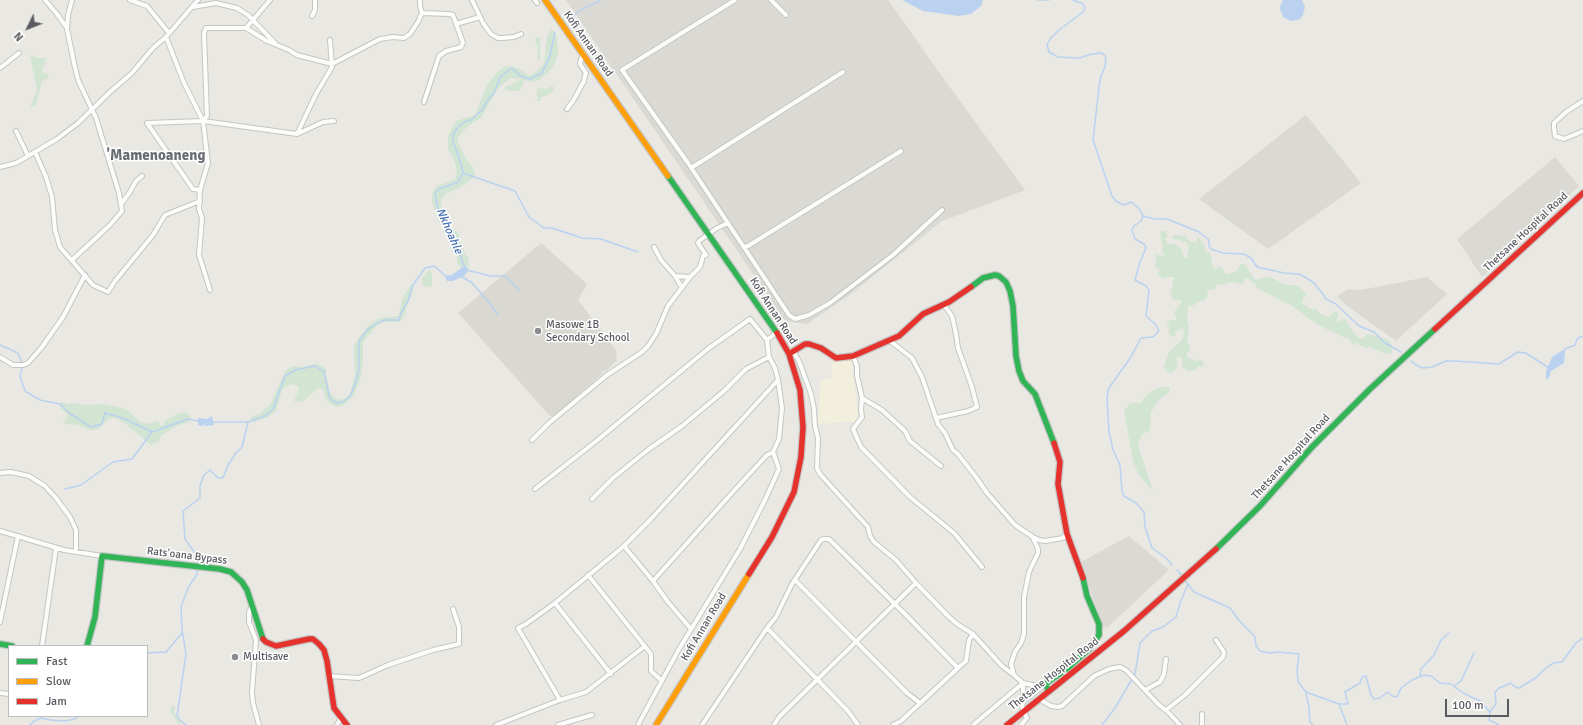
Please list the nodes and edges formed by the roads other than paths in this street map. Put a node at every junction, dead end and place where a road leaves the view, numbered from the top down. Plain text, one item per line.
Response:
1 (45, 0) edge
2 (72, 0) edge
3 (130, 0) edge
4 (198, 0) edge
5 (270, 0) edge
6 (315, 0) edge
7 (420, 0) edge
8 (472, 0) edge
9 (545, 0) edge
10 (735, 0) edge
11 (771, 0) edge
12 (192, 7) junction
13 (422, 12) junction
14 (786, 15) dead end
15 (312, 16) dead end
16 (480, 17) junction
17 (253, 21) junction
18 (456, 24) junction
19 (246, 28) junction
20 (67, 29) junction
21 (521, 34) dead end
22 (167, 35) junction
23 (330, 40) dead end
24 (280, 47) junction
25 (19, 53) dead end
26 (584, 54) junction
27 (332, 64) junction
28 (0, 68) edge
29 (843, 72) dead end
30 (1583, 101) edge
31 (424, 102) dead end
32 (567, 109) dead end
33 (93, 111) junction
34 (203, 121) junction
35 (334, 121) dead end
36 (16, 131) dead end
37 (1583, 131) edge
38 (297, 134) junction
39 (901, 151) dead end
40 (35, 152) junction
41 (28, 156) junction
42 (0, 167) edge
43 (691, 168) junction
44 (142, 176) dead end
45 (200, 190) junction
46 (1583, 193) edge
47 (200, 201) junction
48 (121, 204) junction
49 (942, 210) dead end
50 (728, 223) junction
51 (709, 233) junction
52 (654, 247) dead end
53 (744, 247) junction
54 (72, 260) junction
55 (85, 275) junction
56 (675, 276) junction
57 (690, 277) junction
58 (682, 288) junction
59 (210, 290) dead end
60 (944, 304) junction
61 (777, 332) junction
62 (767, 340) junction
63 (889, 340) junction
64 (791, 352) junction
65 (853, 356) junction
66 (0, 357) edge
67 (769, 357) junction
68 (778, 380) junction
69 (862, 398) junction
70 (936, 418) junction
71 (532, 440) dead end
72 (773, 452) junction
73 (941, 466) dead end
74 (0, 473) edge
75 (535, 489) dead end
76 (592, 499) dead end
77 (0, 531) edge
78 (1068, 534) junction
79 (18, 536) junction
80 (1033, 537) junction
81 (624, 546) junction
82 (56, 548) junction
83 (76, 552) junction
84 (102, 556) junction
85 (982, 567) dead end
86 (588, 575) junction
87 (795, 580) junction
88 (653, 581) junction
89 (916, 583) junction
90 (555, 603) junction
91 (894, 604) junction
92 (253, 605) junction
93 (453, 609) dead end
94 (0, 622) edge
95 (767, 628) junction
96 (691, 629) junction
97 (973, 634) junction
98 (1216, 640) dead end
99 (856, 642) junction
100 (42, 645) edge
101 (87, 645) edge
102 (645, 646) junction
103 (1166, 659) dead end
104 (958, 668) junction
105 (611, 674) junction
106 (1014, 675) junction
107 (328, 676) junction
108 (818, 680) junction
109 (662, 681) junction
110 (1022, 682) junction
111 (1043, 686) junction
112 (1144, 690) junction
113 (1049, 691) junction
114 (1039, 699) junction
115 (560, 700) junction
116 (1023, 702) junction
117 (920, 703) junction
118 (1166, 710) junction
119 (1023, 711) junction
120 (1202, 714) dead end
121 (592, 715) dead end
122 (341, 718) junction
123 (259, 725) edge
124 (336, 725) edge
125 (347, 725) edge
126 (496, 725) edge
127 (558, 725) edge
128 (638, 725) edge
129 (656, 725) edge
130 (702, 725) edge
131 (774, 725) edge
132 (858, 725) edge
133 (893, 725) edge
134 (973, 725) edge
135 (1007, 725) edge
136 (1021, 725) edge
137 (1180, 725) edge
138 (1202, 725) edge

1 - 20 street
2 - 20 street
3 - 22 street
4 - 12 street
5 - 17 street
6 - 15 street
7 - 13 street
8 - 16 street
9 - 26 main road, Kofi Annan Road
10 - 43 street
11 - 14 street
12 - 17 street
12 - 22 street
13 - 18 street
13 - 27 street
16 - 18 street
16 - 21 street
17 - 19 street
17 - 24 street
18 - 31 street
19 - 24 street
19 - 34 street
20 - 33 street
22 - 33 street
22 - 34 street
23 - 27 street
24 - 27 street
25 - 28 street
26 - 32 street
26 - 51 main road, Kofi Annan Road
27 - 38 street
29 - 43 street
30 - 37 street
33 - 40 street
33 - 48 street
34 - 38 street
34 - 45 street
34 - 45 street
35 - 38 street
36 - 41 street
39 - 53 street
40 - 41 street
40 - 54 street
41 - 42 street
43 - 50 street
44 - 48 street
45 - 47 street
46 - 113 main road, Thetsane Hospital Road
47 - 55 street
47 - 59 street
48 - 54 street
49 - 53 street
50 - 51 street
50 - 53 street
51 - 57 street
51 - 61 main road, Kofi Annan Road
52 - 56 street
54 - 55 street
55 - 66 street
56 - 57 street
56 - 58 street
57 - 58 street
58 - 71 street
60 - 63 main road
60 - 70 street
60 - 78 main road
61 - 62 street
61 - 64 main road, Kofi Annan Road
62 - 67 street
62 - 75 street
63 - 65 main road
63 - 70 street
64 - 65 main road
64 - 89 street
64 - 129 main road, Kofi Annan Road
65 - 69 street
67 - 68 street
67 - 76 street
68 - 72 street
68 - 81 street
69 - 73 street
69 - 85 street
70 - 80 street
72 - 88 street
72 - 96 street
74 - 83 street
77 - 79 street
78 - 80 street
78 - 111 main road
79 - 82 street
79 - 94 street
80 - 106 street
81 - 86 street
81 - 88 street
82 - 83 street
82 - 100 street
83 - 84 street
84 - 92 main road, Rats'oana Bypass
84 - 101 main road
86 - 90 street
86 - 102 street
87 - 91 street
87 - 95 street
87 - 99 street
88 - 96 street
89 - 91 street
89 - 97 street
90 - 105 street
90 - 115 street
91 - 99 street
91 - 104 street
92 - 107 main road, Rats'oana Bypass
92 - 123 street
93 - 107 street
95 - 108 street
95 - 130 street
96 - 109 street
97 - 104 street
97 - 106 street
98 - 118 street
99 - 108 street
99 - 117 street
102 - 105 street
102 - 109 street
103 - 112 street
104 - 117 street
105 - 115 street
106 - 110 street
107 - 122 main road, Rats'oana Bypass
108 - 131 street
108 - 132 street
109 - 128 street
110 - 111 street
110 - 116 street
110 - 134 street
111 - 113 main road
111 - 116 street
112 - 114 street
112 - 118 street
113 - 114 main road, Thetsane Hospital Road
114 - 119 main road, Thetsane Hospital Road
115 - 126 street
116 - 119 street
117 - 133 street
118 - 137 street
119 - 135 main road, Thetsane Hospital Road
119 - 136 street
120 - 138 street
121 - 127 street
122 - 124 street
122 - 125 main road, Rats'oana Bypass

